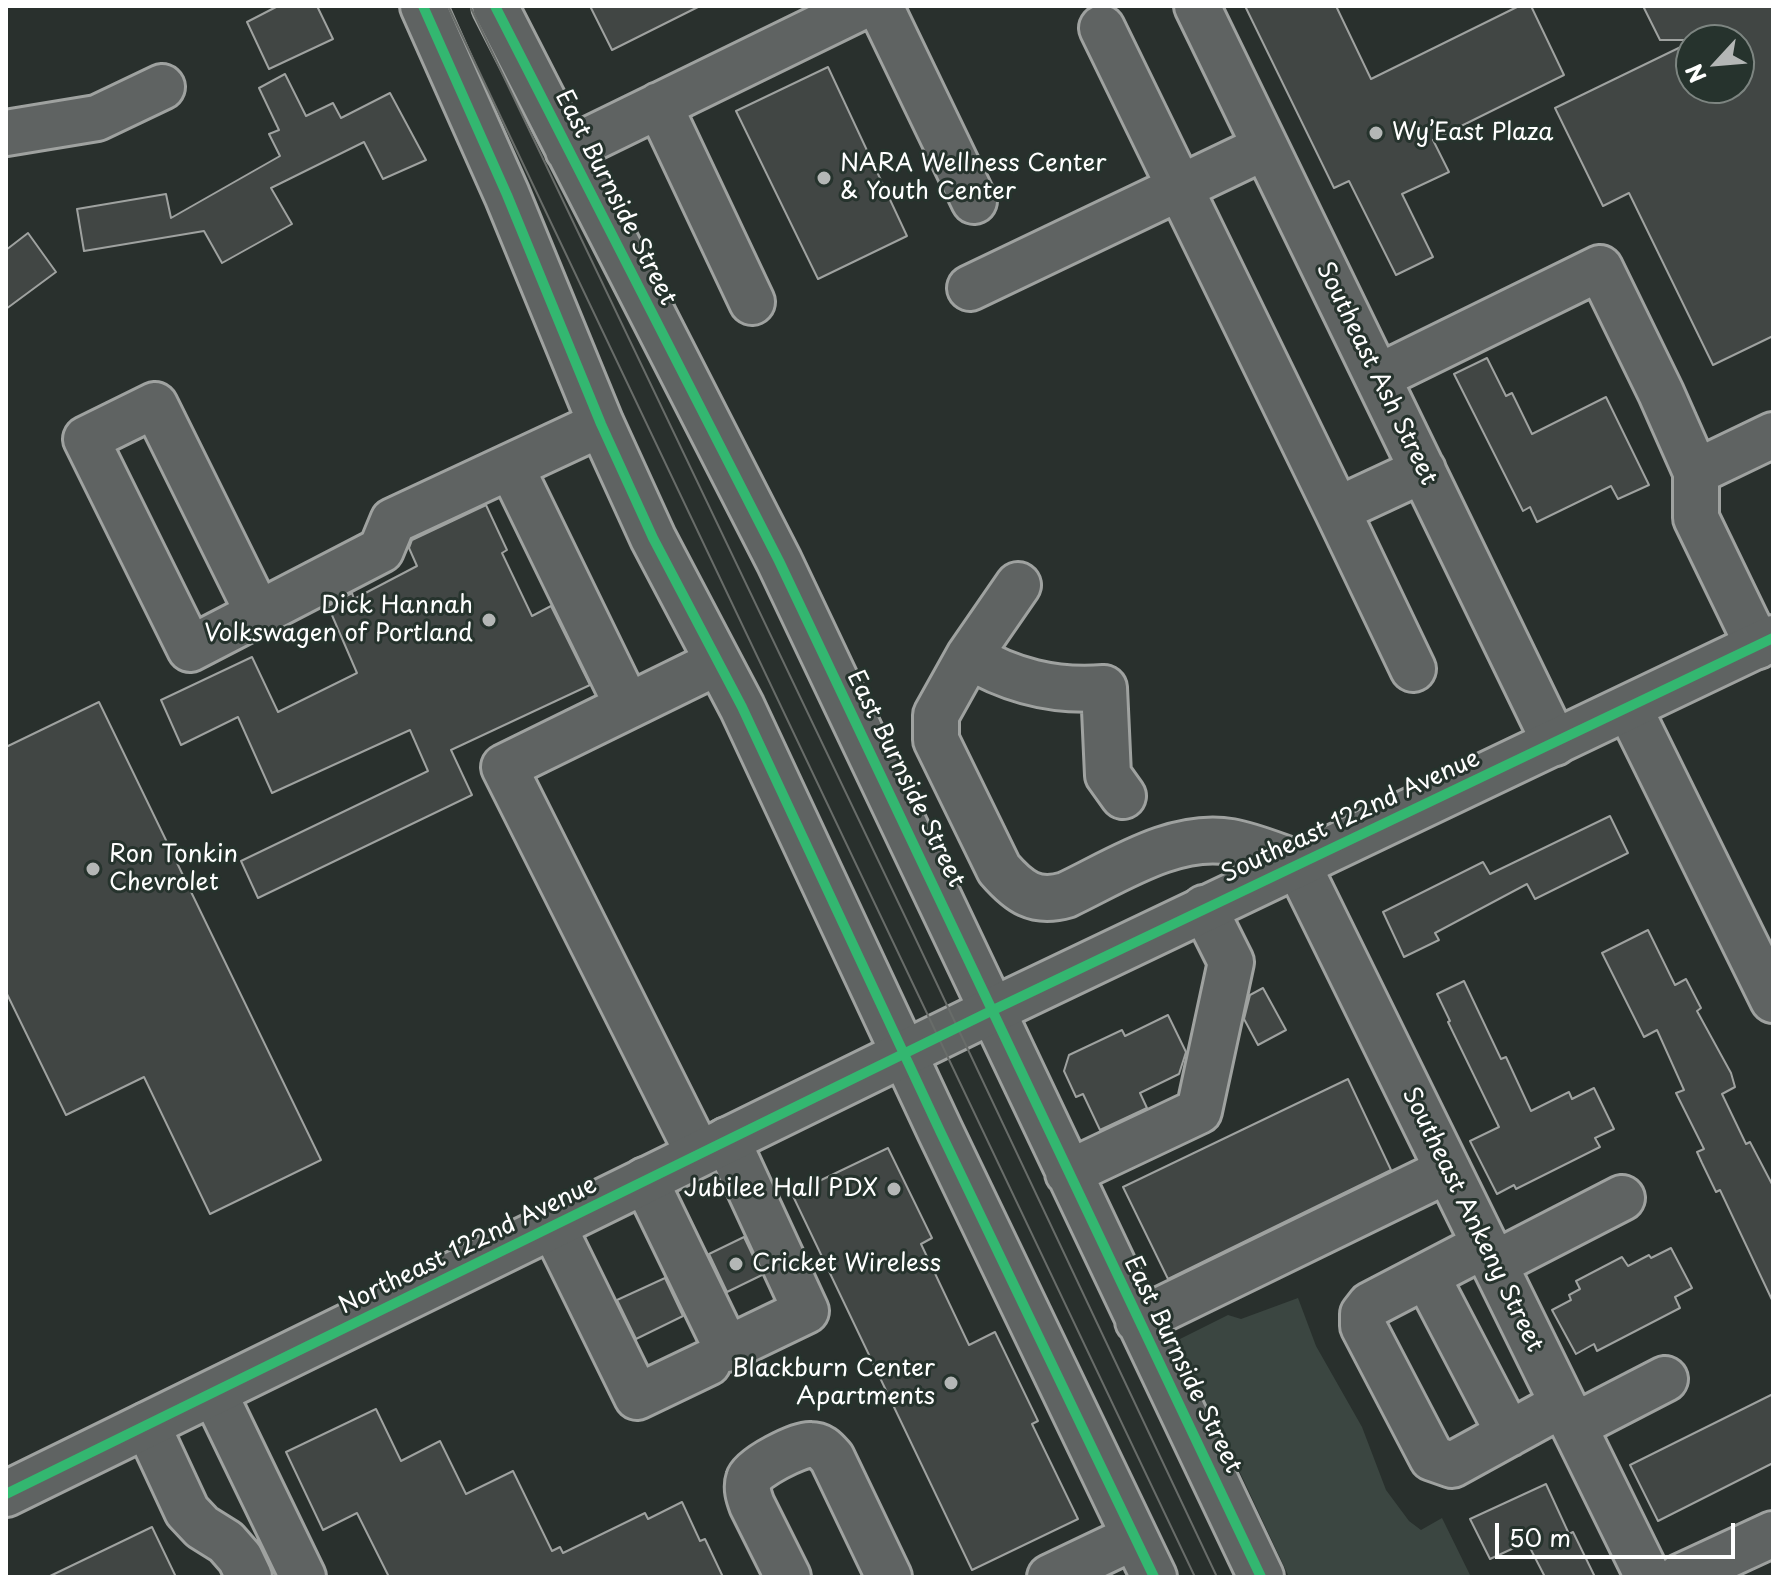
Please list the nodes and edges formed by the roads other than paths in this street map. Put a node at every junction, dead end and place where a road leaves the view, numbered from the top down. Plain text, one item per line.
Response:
1 (423, 6) edge
2 (495, 6) edge
3 (863, 6) edge
4 (880, 6) edge
5 (1197, 6) edge
6 (792, 21) edge
7 (1102, 28) dead end
8 (162, 87) dead end
9 (659, 105) junction
10 (6, 133) edge
11 (1265, 147) junction
12 (568, 150) junction
13 (1182, 187) junction
14 (974, 201) dead end
15 (970, 288) dead end
16 (752, 302) dead end
17 (1378, 377) junction
18 (601, 424) junction
19 (1773, 435) edge
20 (511, 467) junction
21 (1423, 470) junction
22 (1696, 472) junction
23 (1337, 510) junction
24 (1018, 585) dead end
25 (258, 613) junction
26 (1765, 642) edge
27 (969, 656) junction
28 (718, 662) junction
29 (1413, 669) dead end
30 (627, 705) junction
31 (1629, 708) junction
32 (1555, 743) junction
33 (1123, 796) dead end
34 (1297, 863) junction
35 (1204, 908) junction
36 (1773, 1000) edge
37 (992, 1010) junction
38 (947, 1032) joint
39 (905, 1053) junction
40 (712, 1147) junction
41 (1448, 1170) junction
42 (1068, 1173) junction
43 (645, 1180) junction
44 (1622, 1198) dead end
45 (553, 1226) junction
46 (1489, 1255) junction
47 (1427, 1277) junction
48 (1138, 1321) junction
49 (708, 1363) dead end
50 (1665, 1379) dead end
51 (214, 1393) junction
52 (1568, 1415) junction
53 (147, 1425) junction
54 (1509, 1434) junction
55 (6, 1494) edge
56 (1773, 1534) edge
57 (1134, 1537) junction
58 (249, 1577) edge
59 (303, 1577) edge
60 (788, 1577) edge
61 (889, 1577) edge
62 (1050, 1577) edge
63 (1154, 1577) edge
64 (1261, 1577) edge
65 (1648, 1577) edge
66 (1680, 1577) edge

1 - 18 street
2 - 12 street, East Burnside Street
3 - 6 street
4 - 14 street
5 - 11 street, Southeast Ash Street
6 - 9 street
7 - 13 street
8 - 10 street
9 - 12 street
9 - 16 street
11 - 13 street
11 - 17 street, Southeast Ash Street
12 - 37 street, East Burnside Street
13 - 15 street
13 - 23 street
17 - 21 street, Southeast Ash Street
17 - 22 street
18 - 20 street
18 - 28 street
19 - 22 street
20 - 25 street
20 - 30 street
21 - 23 street
21 - 32 street, Southeast Ash Street
22 - 26 street
23 - 29 street
24 - 27 street
25 - 25 street
26 - 31 street, Southeast 122nd Avenue
27 - 33 street
27 - 34 street
28 - 30 street
28 - 39 street
30 - 40 street
31 - 32 street, Southeast 122nd Avenue
31 - 36 street
32 - 34 street, Southeast 122nd Avenue
34 - 35 street, Southeast 122nd Avenue
34 - 41 street, Southeast Ankeny Street
35 - 37 street, Southeast 122nd Avenue
35 - 42 street
37 - 38 street, Southeast 122nd Avenue
37 - 42 street, East Burnside Street
38 - 39 street, Northeast 122nd Avenue
39 - 40 street, Northeast 122nd Avenue
39 - 57 street
40 - 43 street, Northeast 122nd Avenue
40 - 43 street
41 - 46 street, Southeast Ankeny Street
41 - 48 street
42 - 48 street, East Burnside Street
43 - 45 street, Northeast 122nd Avenue
44 - 46 street
45 - 49 street
45 - 51 street, Northeast 122nd Avenue
46 - 47 street
46 - 52 street, Southeast Ankeny Street
47 - 54 street
47 - 54 street
48 - 64 street, East Burnside Street
50 - 52 street
51 - 53 street, Northeast 122nd Avenue
51 - 59 street
52 - 54 street
52 - 65 street, Southeast Ankeny Street
53 - 55 street, Northeast 122nd Avenue
53 - 58 street
56 - 66 street
57 - 62 street
57 - 63 street
60 - 61 street

